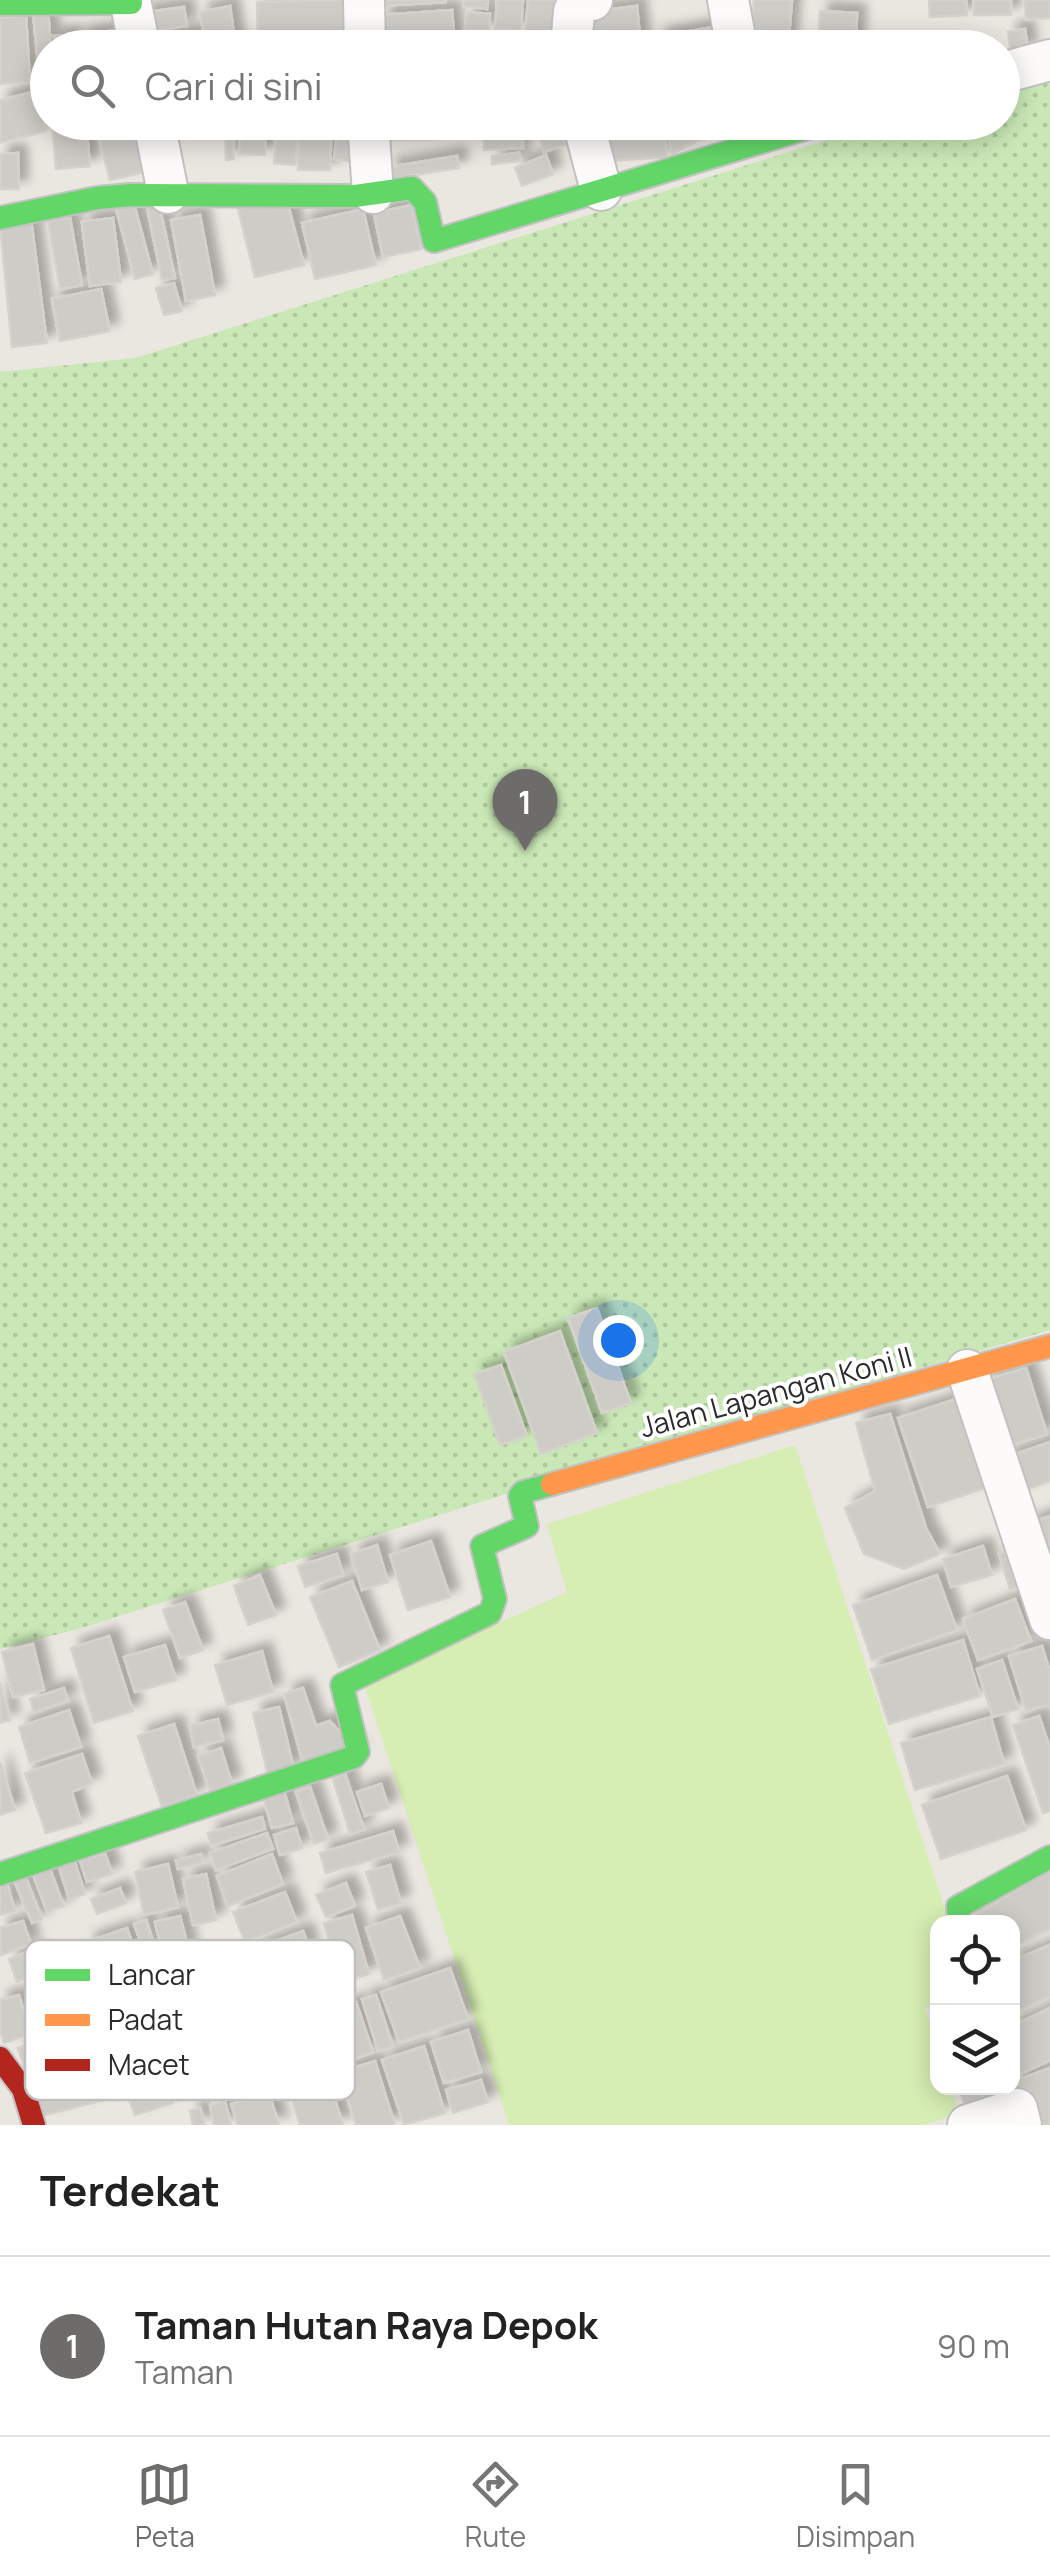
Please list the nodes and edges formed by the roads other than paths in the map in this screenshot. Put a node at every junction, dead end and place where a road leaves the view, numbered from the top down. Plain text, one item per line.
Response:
1 (364, 0) edge
2 (592, 0) edge
3 (728, 0) edge
4 (131, 2) edge
5 (0, 4) edge
6 (136, 30) edge
7 (365, 30) edge
8 (572, 30) edge
9 (734, 30) edge
10 (1050, 60) edge
11 (1020, 69) edge
12 (158, 140) edge
13 (369, 140) edge
14 (588, 140) edge
15 (732, 140) edge
16 (600, 190) junction
17 (168, 193) junction
18 (373, 193) junction
19 (0, 218) edge
20 (1050, 1346) edge
21 (967, 1370) junction
22 (1050, 1619) edge
23 (1050, 1857) edge
24 (0, 1874) edge
25 (958, 1915) edge
26 (0, 2058) edge
27 (25, 2096) edge
28 (26, 2100) edge
29 (1016, 2107) edge
30 (34, 2125) edge
31 (968, 2125) edge

1 - 7 street
2 - 8 street
3 - 9 street
4 - 5 street
4 - 6 street
10 - 11 street
12 - 17 street
13 - 18 street
14 - 16 street
15 - 16 street
16 - 18 street
17 - 18 street
17 - 19 street
20 - 21 street, Jalan Lapangan Koni II
21 - 22 street
21 - 24 street, Jalan Lapangan Koni II
23 - 25 street
26 - 27 street
28 - 30 street
29 - 31 street

